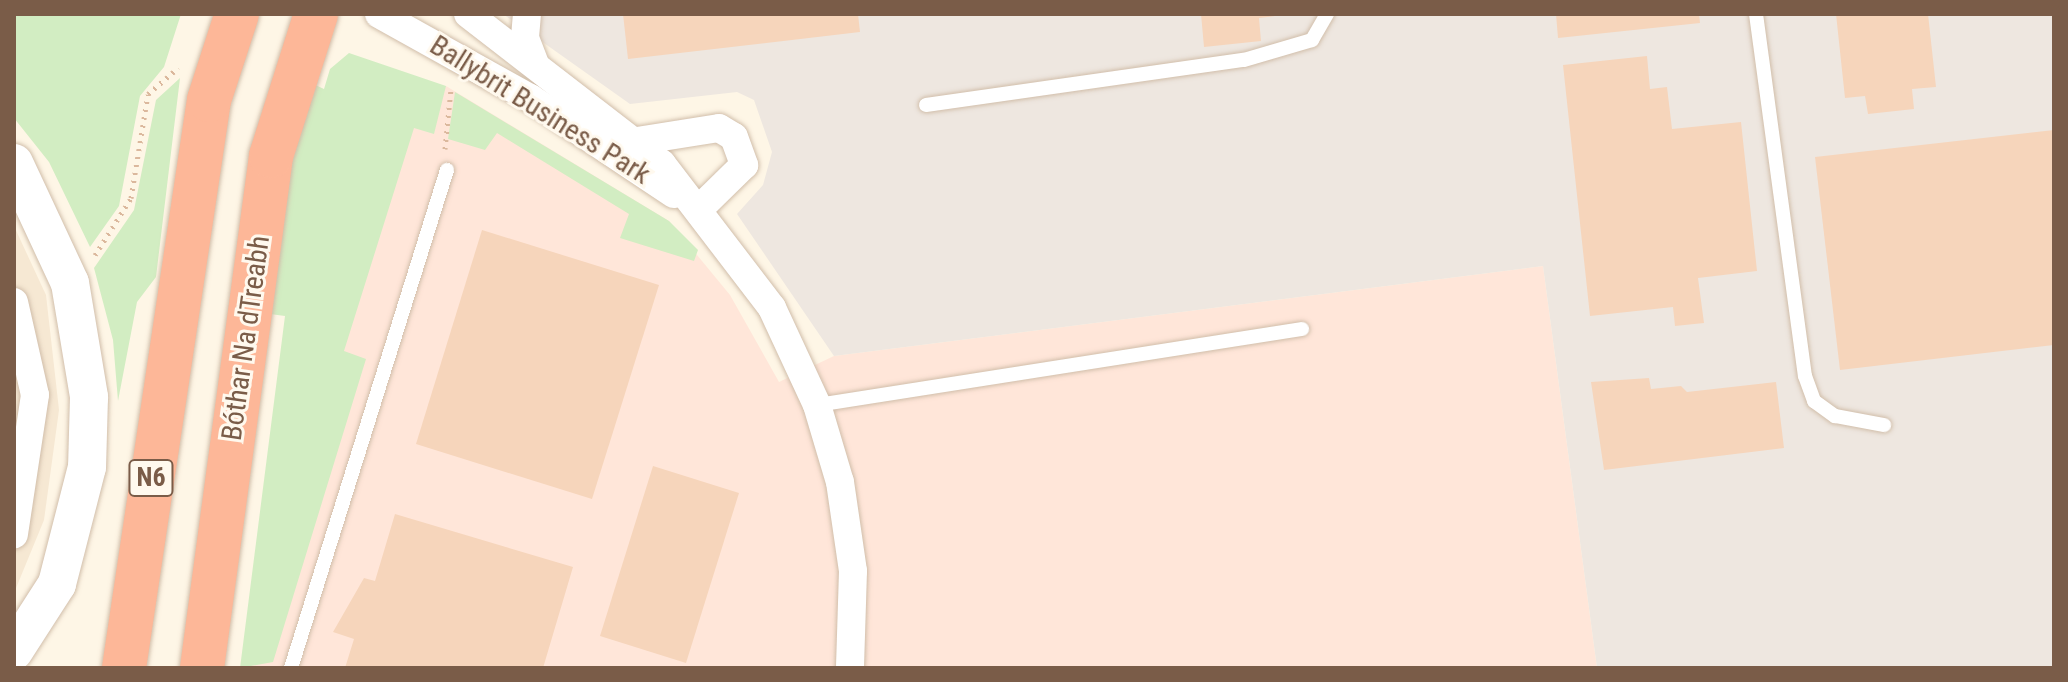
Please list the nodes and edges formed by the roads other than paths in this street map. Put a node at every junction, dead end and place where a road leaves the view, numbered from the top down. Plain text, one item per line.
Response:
1 (237, 14) edge
2 (316, 14) edge
3 (379, 14) edge
4 (468, 14) edge
5 (527, 14) edge
6 (1327, 14) edge
7 (1756, 14) edge
8 (535, 64) junction
9 (926, 105) dead end
10 (637, 141) junction
11 (447, 170) road end
12 (17, 172) edge
13 (698, 210) junction
14 (14, 302) edge
15 (1302, 329) dead end
16 (817, 405) junction
17 (1884, 425) dead end
18 (14, 534) edge
19 (14, 651) edge
20 (124, 668) edge
21 (202, 668) edge
22 (291, 668) edge
23 (850, 668) edge

1 - 20 highway, N6
2 - 21 highway, Bóthar Na dTreabh
3 - 13 street, Ballybrit Business Park
4 - 8 street, Ballybrit Business Park
5 - 8 street
6 - 9 lane
7 - 17 lane
8 - 10 street, Ballybrit Business Park
10 - 13 street, Ballybrit Business Park
10 - 13 street
11 - 22 lane
12 - 19 main road
13 - 16 street, Ballybrit Business Park
14 - 18 street
15 - 16 lane
16 - 23 street, Ballybrit Business Park

